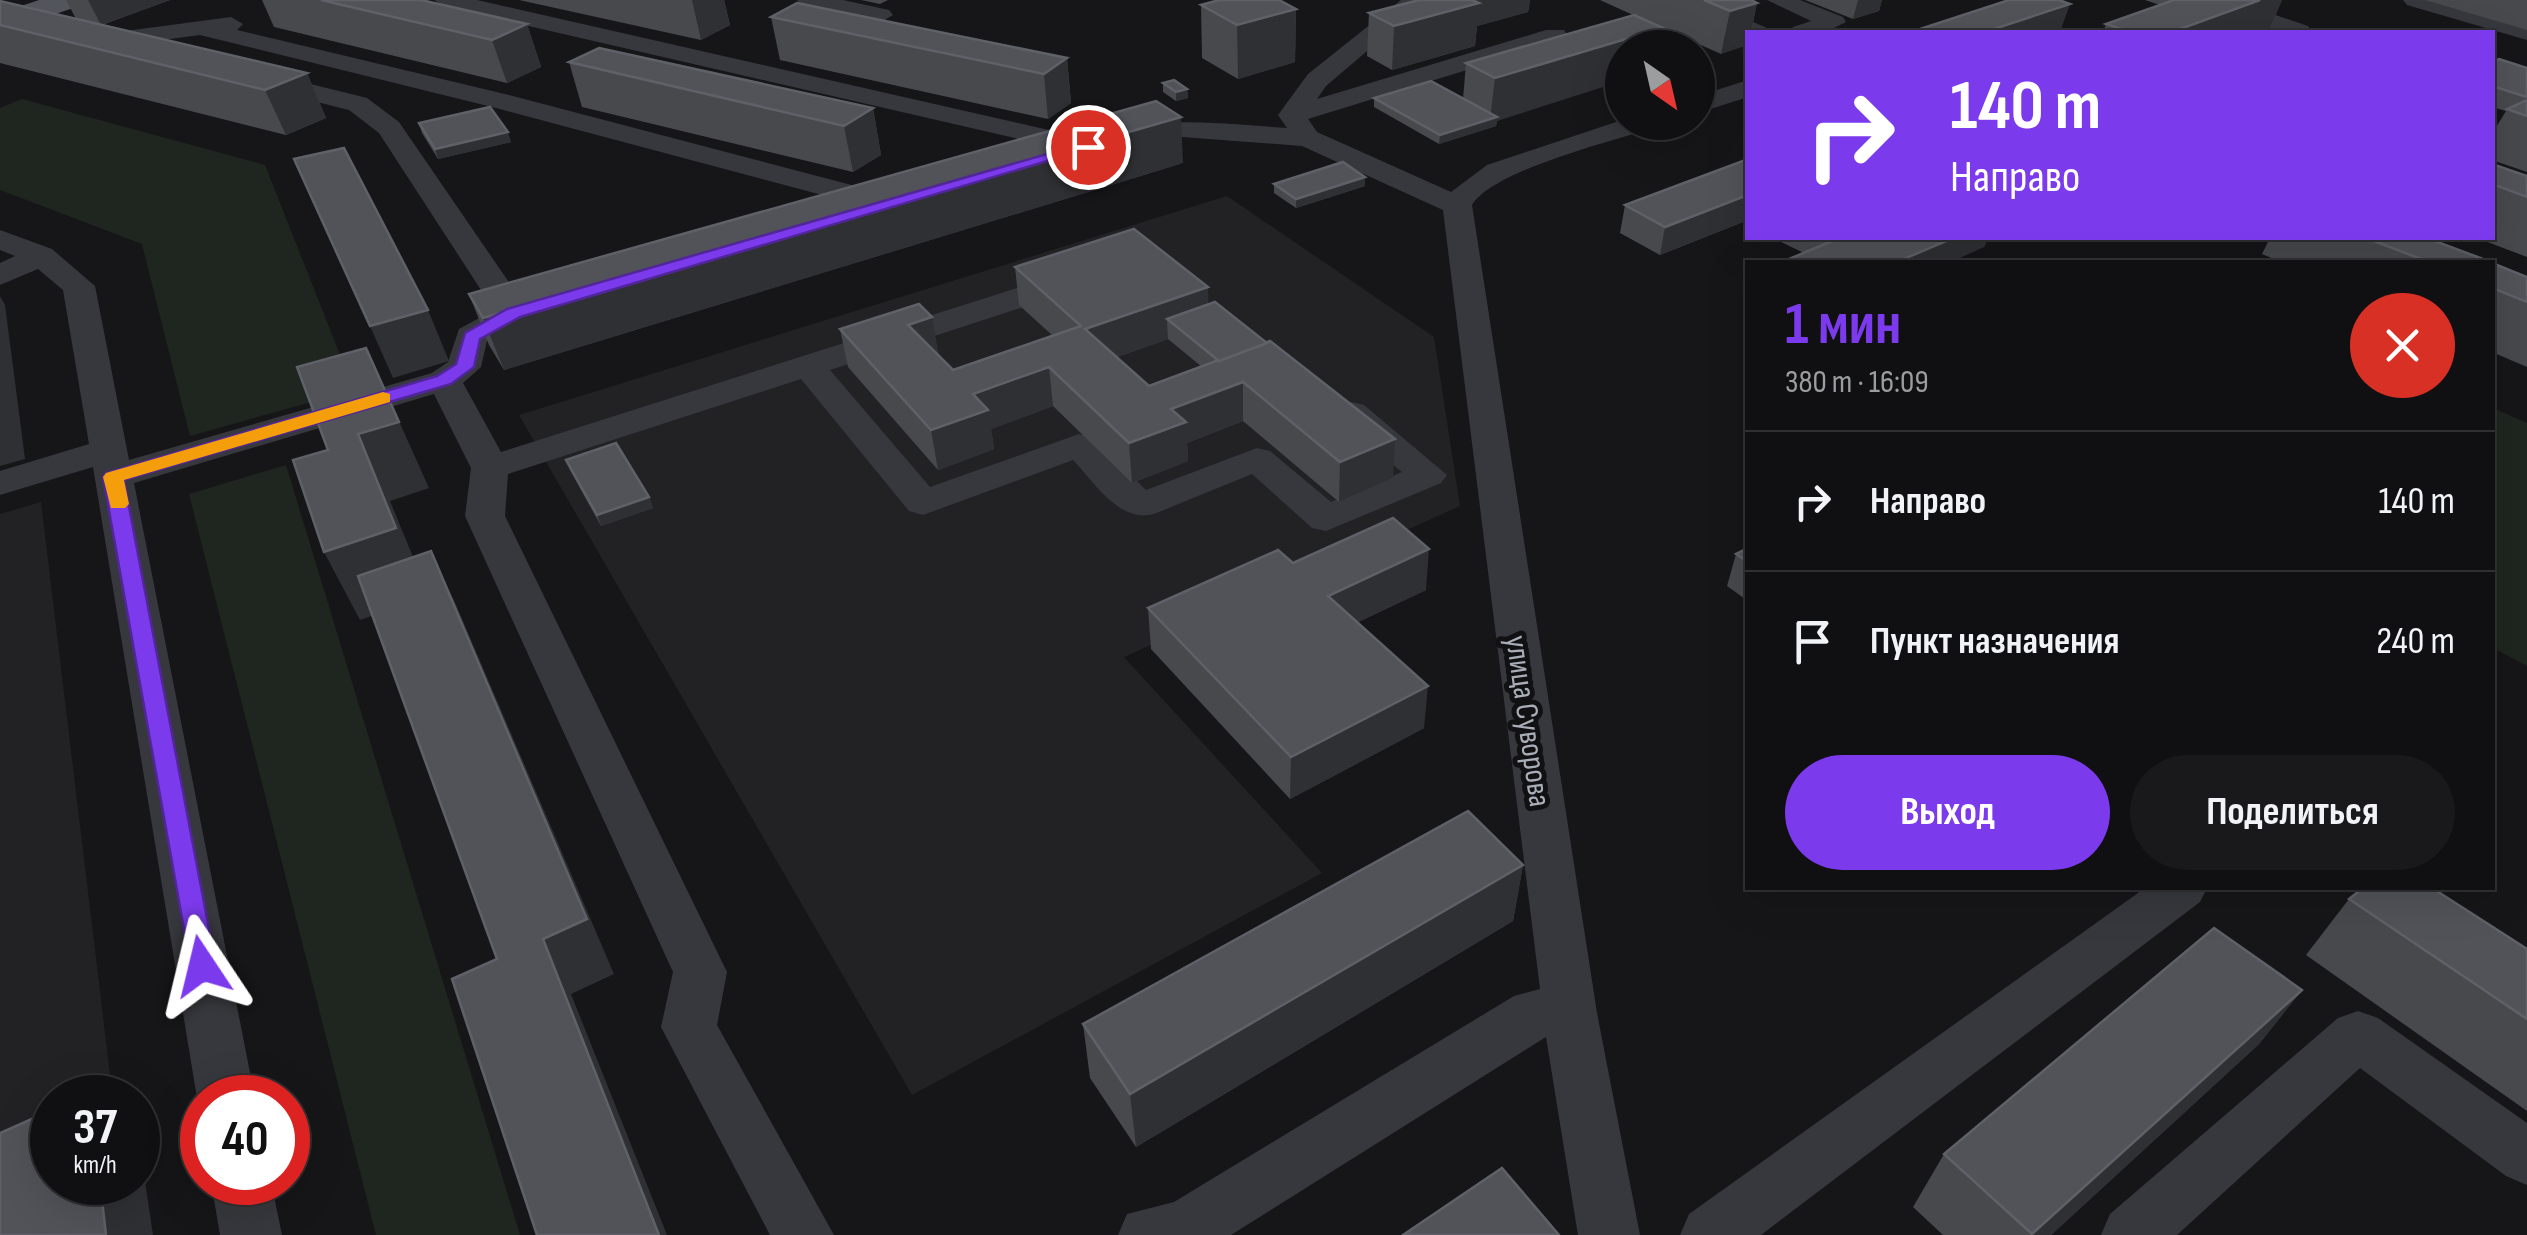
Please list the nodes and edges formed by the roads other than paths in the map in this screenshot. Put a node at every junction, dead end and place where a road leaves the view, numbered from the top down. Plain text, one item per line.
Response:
1 (68, 0) edge
2 (446, 0) edge
3 (809, 0) edge
4 (1414, 0) edge
5 (1678, 0) edge
6 (1779, 0) edge
7 (2215, 0) edge
8 (2415, 0) edge
9 (178, 6) dead end
10 (881, 15) dead end
11 (258, 18) dead end
12 (4, 20) edge
13 (204, 29) junction
14 (1751, 30) edge
15 (1808, 30) edge
16 (2296, 30) edge
17 (2527, 34) edge
18 (1555, 35) edge
19 (80, 37) junction
20 (176, 59) edge
21 (230, 72) edge
22 (1745, 89) edge
23 (1715, 99) edge
24 (512, 104) junction
25 (1299, 126) junction
26 (392, 133) junction
27 (1605, 135) edge
28 (1088, 147) junction
29 (1034, 163) edge
30 (926, 194) edge
31 (890, 204) junction
32 (1457, 205) junction
33 (836, 220) edge
34 (0, 238) edge
35 (42, 256) junction
36 (1097, 273) edge
37 (0, 275) edge
38 (549, 302) edge
39 (514, 313) junction
40 (808, 366) junction
41 (444, 380) junction
42 (1320, 390) edge
43 (111, 464) junction
44 (490, 468) junction
45 (0, 483) edge
46 (2179, 890) edge
47 (1570, 1012) junction
48 (222, 1075) edge
49 (2527, 1157) edge
50 (245, 1205) edge
51 (251, 1235) edge
52 (803, 1235) edge
53 (1150, 1235) edge
54 (1609, 1235) edge
55 (1712, 1235) edge
56 (2132, 1235) edge

1 - 12 main road
2 - 28 street
3 - 10 street
4 - 25 street
5 - 14 street
6 - 15 street
7 - 16 street
8 - 17 street
9 - 19 street
11 - 13 street
12 - 19 street
13 - 19 street
13 - 24 street
18 - 25 street
19 - 20 street
21 - 26 street
22 - 23 street
24 - 26 street
24 - 31 street
25 - 28 street
25 - 32 street
26 - 39 street
27 - 32 street
28 - 29 street
30 - 31 street
31 - 33 street
32 - 47 street, улица Суворова
34 - 35 street
35 - 37 street
35 - 43 street
36 - 40 street
38 - 39 street
39 - 41 street
40 - 42 street
40 - 44 street
41 - 43 street
41 - 44 street
43 - 45 street
43 - 48 street
44 - 52 street
46 - 55 street
47 - 53 street
47 - 54 street, улица Суворова
49 - 56 street
50 - 51 street

